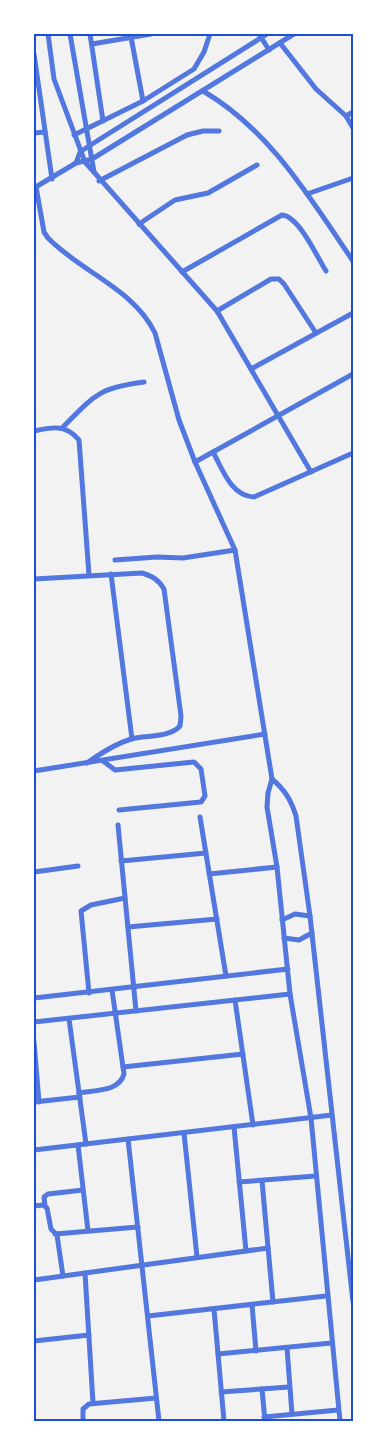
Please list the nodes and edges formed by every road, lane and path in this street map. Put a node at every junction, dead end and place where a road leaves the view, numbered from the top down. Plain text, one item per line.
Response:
1 (48, 34) edge
2 (70, 34) edge
3 (90, 34) edge
4 (151, 34) edge
5 (210, 34) edge
6 (267, 34) edge
7 (294, 34) edge
8 (260, 36) edge
9 (132, 37) junction
10 (280, 43) junction
11 (92, 44) junction
12 (269, 50) junction
13 (34, 58) edge
14 (203, 91) junction
15 (143, 101) junction
16 (353, 112) edge
17 (346, 116) junction
18 (103, 121) junction
19 (353, 128) edge
20 (86, 129) junction
21 (45, 132) junction
22 (219, 132) dead end
23 (34, 133) edge
24 (74, 135) junction
25 (89, 146) junction
26 (80, 152) junction
27 (92, 159) junction
28 (85, 162) junction
29 (76, 163) junction
30 (257, 165) dead end
31 (95, 175) junction
32 (353, 178) edge
33 (52, 179) junction
34 (99, 181) junction
35 (35, 188) edge
36 (307, 194) junction
37 (139, 224) junction
38 (353, 261) edge
39 (326, 271) dead end
40 (182, 272) junction
41 (217, 311) junction
42 (353, 312) edge
43 (316, 333) junction
44 (251, 369) junction
45 (353, 374) edge
46 (144, 382) dead end
47 (278, 415) junction
48 (64, 427) junction
49 (34, 431) edge
50 (213, 452) junction
51 (353, 453) edge
52 (195, 462) junction
53 (312, 472) junction
54 (235, 550) junction
55 (115, 560) dead end
56 (111, 574) junction
57 (89, 575) junction
58 (34, 579) edge
59 (265, 734) junction
60 (132, 739) junction
61 (103, 760) junction
62 (87, 763) junction
63 (34, 771) edge
64 (272, 779) junction
65 (119, 810) dead end
66 (200, 817) dead end
67 (118, 825) dead end
68 (206, 853) junction
69 (122, 860) junction
70 (78, 866) dead end
71 (276, 867) junction
72 (34, 872) edge
73 (209, 874) junction
74 (125, 898) junction
75 (310, 916) junction
76 (217, 919) junction
77 (282, 920) junction
78 (128, 927) junction
79 (312, 933) junction
80 (284, 938) junction
81 (288, 969) junction
82 (226, 976) junction
83 (134, 988) junction
84 (112, 990) junction
85 (89, 993) junction
86 (290, 994) junction
87 (34, 998) edge
88 (236, 1000) junction
89 (136, 1011) junction
90 (115, 1013) junction
91 (69, 1019) junction
92 (34, 1022) edge
93 (34, 1042) edge
94 (243, 1054) junction
95 (123, 1067) junction
96 (35, 1070) edge
97 (79, 1095) junction
98 (36, 1102) edge
99 (332, 1115) junction
100 (311, 1118) junction
101 (253, 1124) junction
102 (234, 1127) junction
103 (184, 1133) junction
104 (128, 1139) junction
105 (86, 1144) junction
106 (78, 1145) junction
107 (34, 1150) edge
108 (316, 1176) junction
109 (262, 1181) junction
110 (239, 1182) junction
111 (83, 1190) junction
112 (34, 1206) edge
113 (45, 1206) junction
114 (138, 1227) junction
115 (88, 1231) junction
116 (55, 1234) junction
117 (268, 1248) junction
118 (246, 1250) junction
119 (197, 1257) junction
120 (142, 1265) junction
121 (85, 1273) junction
122 (63, 1276) junction
123 (34, 1280) edge
124 (326, 1296) junction
125 (273, 1302) junction
126 (353, 1302) edge
127 (252, 1305) junction
128 (214, 1309) junction
129 (148, 1316) junction
130 (89, 1335) junction
131 (34, 1341) edge
132 (331, 1343) junction
133 (287, 1348) junction
134 (256, 1351) junction
135 (218, 1354) junction
136 (289, 1387) junction
137 (262, 1389) junction
138 (221, 1392) junction
139 (156, 1398) junction
140 (93, 1403) junction
141 (338, 1410) junction
142 (292, 1414) junction
143 (265, 1419) edge
144 (82, 1421) edge
145 (159, 1421) edge
146 (224, 1421) edge
147 (340, 1421) edge

1 - 24 street
2 - 20 street
3 - 11 street
4 - 9 street
5 - 15 street
6 - 8 street
7 - 10 street
8 - 12 street
8 - 25 street
9 - 11 street
9 - 15 street
10 - 12 street
10 - 17 street
11 - 18 street
12 - 14 street
13 - 21 street
14 - 27 street
14 - 36 street
15 - 18 street
16 - 17 street
17 - 19 street
18 - 20 street
20 - 24 street
20 - 25 street
21 - 23 street
21 - 33 street
22 - 34 street
24 - 26 street
25 - 26 street
25 - 27 street
26 - 28 street
26 - 29 street
27 - 28 street
27 - 31 street
28 - 29 street
28 - 31 street
29 - 33 street
30 - 37 street
31 - 34 street
32 - 36 street
33 - 35 street
34 - 37 street
35 - 52 street
36 - 38 street
37 - 40 street
39 - 40 street
40 - 41 street
41 - 43 street
41 - 44 street
42 - 43 street
43 - 44 street
44 - 47 street
45 - 47 street
46 - 48 street
47 - 50 street
47 - 53 street
48 - 49 street
48 - 57 street
50 - 52 street
50 - 53 street
51 - 53 street
52 - 54 street
54 - 55 street
54 - 59 street
56 - 57 street
56 - 60 street
56 - 60 street
57 - 58 street
59 - 61 street
59 - 64 street
60 - 62 street
61 - 62 street
61 - 65 street
62 - 63 street
64 - 71 street
64 - 75 street
66 - 68 street
67 - 69 street
68 - 69 street
68 - 73 street
69 - 74 street
70 - 72 street
71 - 73 street
71 - 77 street
73 - 76 street
74 - 78 street
74 - 85 street
75 - 77 street
75 - 79 street
76 - 78 street
76 - 82 street
77 - 80 street
78 - 83 street
79 - 80 street
79 - 99 street
80 - 81 street
81 - 82 street
81 - 86 street
82 - 83 street
83 - 84 street
83 - 89 street
84 - 85 street
84 - 90 street
85 - 87 street
86 - 88 street
86 - 100 street
88 - 89 street
88 - 94 street
89 - 90 street
90 - 91 street
90 - 95 street
91 - 92 street
91 - 97 street
93 - 96 street
94 - 95 street
94 - 101 street
95 - 97 street
96 - 98 street
97 - 98 street
97 - 105 street
99 - 100 street
99 - 126 street
100 - 101 street
100 - 108 street
101 - 102 street
102 - 103 street
102 - 110 street
103 - 104 street
103 - 119 street
104 - 105 street
104 - 114 street
105 - 106 street
106 - 107 street
106 - 111 street
108 - 109 street
108 - 124 street
109 - 110 street
109 - 117 street
110 - 118 street
111 - 113 street
111 - 115 street
112 - 113 street
113 - 116 street
114 - 115 street
114 - 120 street
115 - 116 street
116 - 122 street
117 - 118 street
117 - 125 street
118 - 119 street
119 - 120 street
120 - 121 street
120 - 129 street
121 - 122 street
121 - 130 street
122 - 123 street
124 - 125 street
124 - 132 street
125 - 127 street
127 - 128 street
127 - 134 street
128 - 129 street
128 - 135 street
129 - 139 street
130 - 131 street
130 - 140 street
132 - 133 street
132 - 141 street
133 - 134 street
133 - 136 street
134 - 135 street
135 - 138 street
136 - 137 street
136 - 142 street
137 - 138 street
137 - 143 street
138 - 146 street
139 - 140 street
139 - 145 street
140 - 144 street
141 - 142 street
141 - 147 street
142 - 143 street

